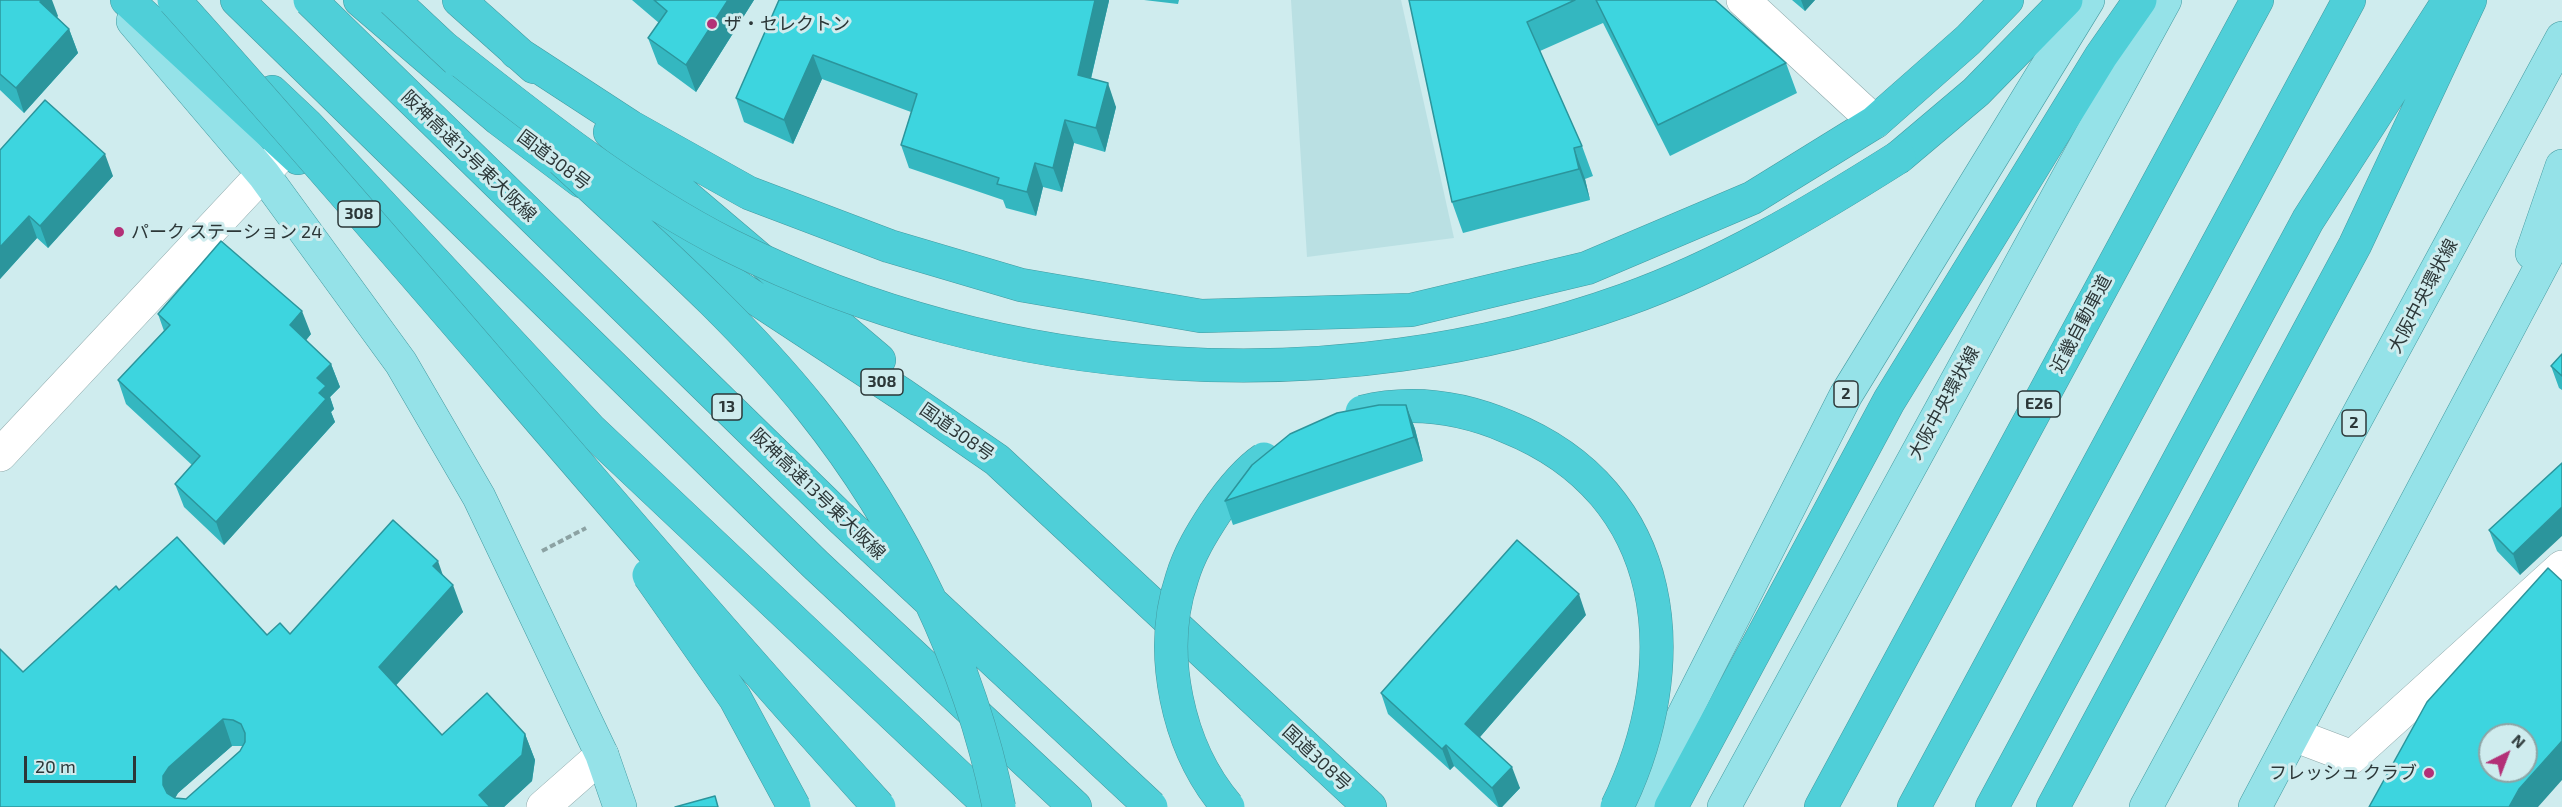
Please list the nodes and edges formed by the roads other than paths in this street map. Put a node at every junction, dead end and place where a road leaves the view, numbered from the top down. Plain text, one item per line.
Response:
1 (112, 0) edge
2 (128, 0) edge
3 (173, 0) edge
4 (237, 0) edge
5 (310, 0) edge
6 (360, 0) edge
7 (393, 0) edge
8 (459, 0) edge
9 (1743, 0) edge
10 (2007, 0) edge
11 (2066, 0) edge
12 (2088, 0) edge
13 (2140, 0) edge
14 (2165, 0) edge
15 (2256, 0) edge
16 (2349, 0) edge
17 (2448, 0) edge
18 (2470, 0) edge
19 (2562, 38) edge
20 (442, 46) junction
21 (516, 52) junction
22 (1875, 122) junction
23 (287, 148) junction
24 (2562, 166) edge
25 (264, 175) junction
26 (2562, 227) edge
27 (414, 273) junction
28 (2504, 335) junction
29 (1335, 419) edge
30 (590, 429) junction
31 (6, 438) edge
32 (1286, 444) edge
33 (997, 460) junction
34 (2562, 567) edge
35 (2294, 735) junction
36 (602, 755) junction
37 (543, 807) edge
38 (620, 807) edge
39 (794, 807) edge
40 (879, 807) edge
41 (992, 807) edge
42 (999, 807) edge
43 (1075, 807) edge
44 (1151, 807) edge
45 (1228, 807) edge
46 (1370, 807) edge
47 (1617, 807) edge
48 (1637, 807) edge
49 (1671, 807) edge
50 (1724, 807) edge
51 (1821, 807) edge
52 (1914, 807) edge
53 (1992, 807) edge
54 (2053, 807) edge
55 (2146, 807) edge
56 (2255, 807) edge

1 - 25 main road
2 - 23 highway, 308
3 - 27 highway, bridge
3 - 30 highway, 308
4 - 43 highway, bridge
5 - 44 highway, 阪神高速13号東大阪線 / 13, bridge
6 - 33 highway, 国道308号 / 308
7 - 20 highway, bridge
8 - 21 highway, 308
9 - 22 street
10 - 22 highway
11 - 20 highway, bridge
12 - 48 main road, 2
13 - 49 highway
14 - 50 main road, 大阪中央環状線
15 - 51 highway, 近畿自動車道 / E26
16 - 52 highway
17 - 53 highway
18 - 54 highway
19 - 55 main road, 大阪中央環状線 / 2
20 - 42 highway, bridge
21 - 22 highway
21 - 33 highway, 308
23 - 25 street
23 - 30 highway, 308
24 - 28 main road
25 - 31 street
25 - 36 main road
26 - 28 main road
27 - 39 highway, bridge
27 - 40 highway, bridge
28 - 35 main road
29 - 47 highway, bridge
30 - 41 highway, 308
32 - 45 highway, bridge
33 - 46 highway, 国道308号 / 308
34 - 35 street
35 - 56 main road
36 - 37 street
36 - 38 main road

